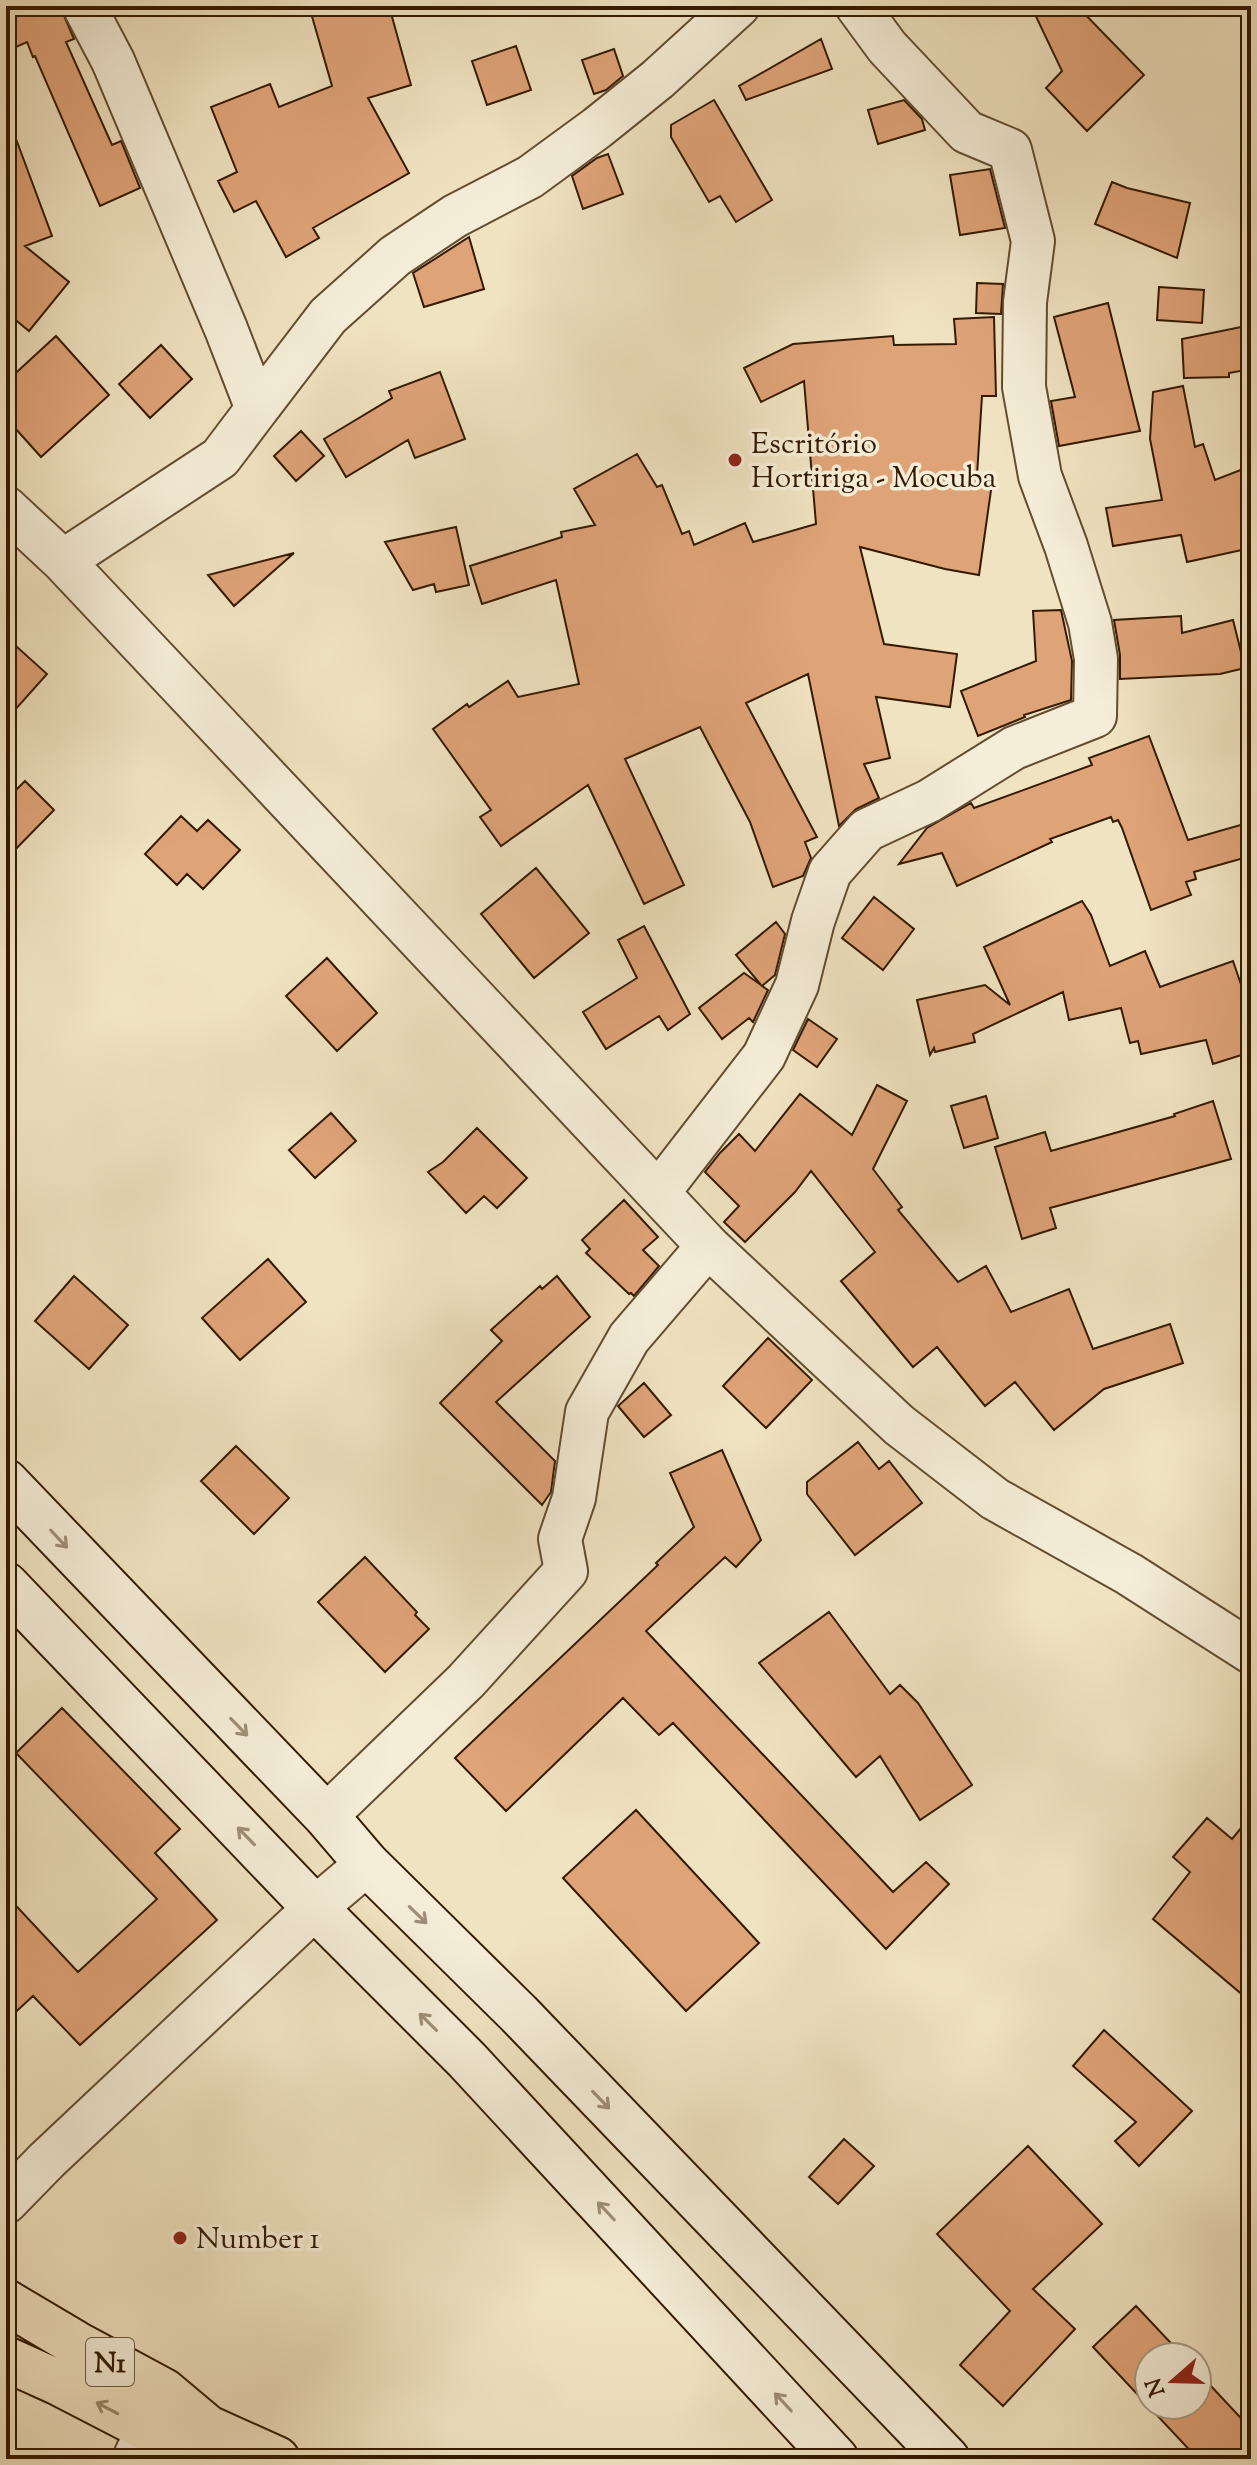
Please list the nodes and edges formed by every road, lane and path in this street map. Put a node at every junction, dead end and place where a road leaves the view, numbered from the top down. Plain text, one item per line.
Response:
1 (84, 6) edge
2 (738, 6) edge
3 (857, 6) edge
4 (257, 409) junction
5 (6, 508) edge
6 (63, 561) junction
7 (658, 1193) junction
8 (708, 1246) junction
9 (6, 1482) edge
10 (6, 1585) edge
11 (105, 1588) junction
12 (57, 1639) junction
13 (1251, 1652) edge
14 (326, 1816) junction
15 (367, 1864) junction
16 (315, 1908) junction
17 (519, 2014) junction
18 (467, 2060) junction
19 (6, 2202) edge
20 (6, 2302) edge
21 (6, 2359) edge
22 (148, 2426) edge
23 (277, 2459) edge
24 (836, 2459) edge
25 (947, 2459) edge

1 - 4 street
2 - 4 street
3 - 7 street
4 - 6 street
5 - 6 street
6 - 7 street
7 - 8 street
8 - 13 street
8 - 14 street
9 -> 11 street
10 - 12 street
11 - 12 street
11 -> 14 street
16 -> 12 street
14 - 15 street
15 - 16 street
15 -> 17 street
18 -> 16 street
16 - 19 street
17 - 18 street
17 -> 25 street
24 -> 18 street
20 - 22 highway, N1
22 -> 21 highway, N1
22 - 23 highway, N1

